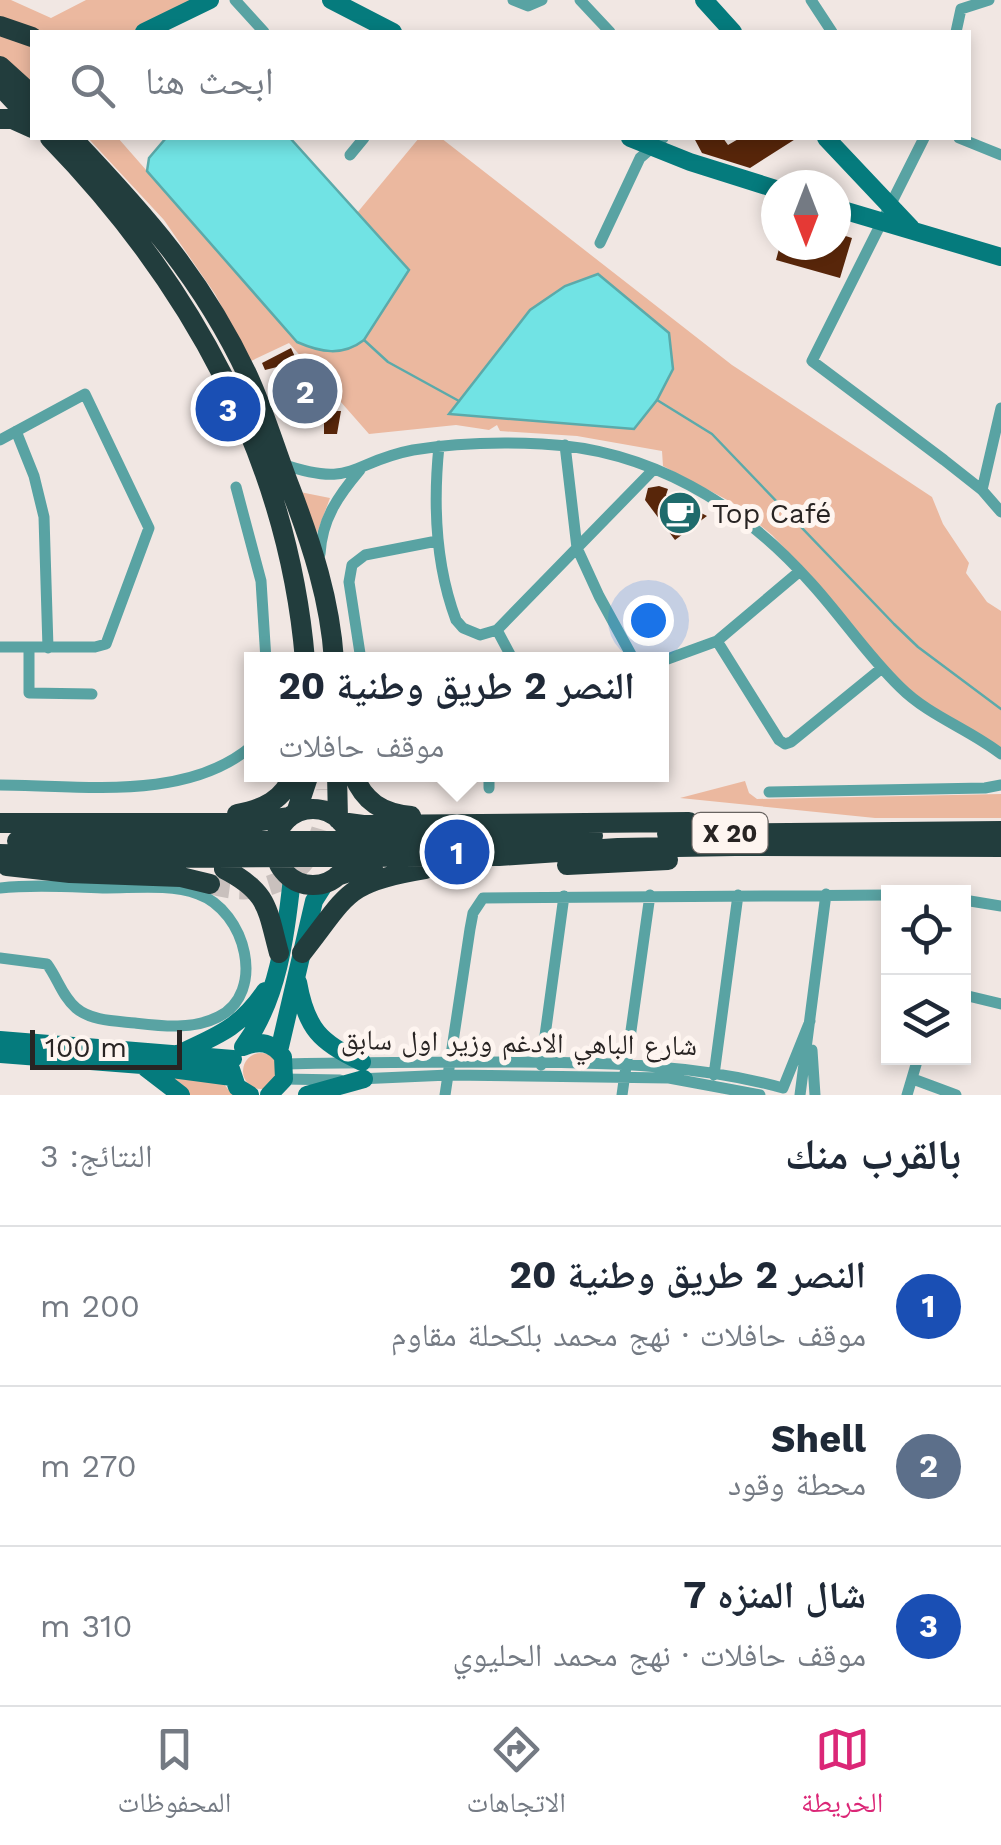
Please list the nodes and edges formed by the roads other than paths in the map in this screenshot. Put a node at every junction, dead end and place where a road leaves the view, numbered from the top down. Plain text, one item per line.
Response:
1 (210, 0) edge
2 (235, 0) edge
3 (331, 0) edge
4 (513, 0) edge
5 (542, 0) edge
6 (580, 0) edge
7 (704, 0) edge
8 (812, 0) edge
9 (950, 0) edge
10 (989, 0) edge
11 (961, 8) junction
12 (0, 26) edge
13 (148, 30) edge
14 (262, 30) edge
15 (389, 30) edge
16 (608, 30) edge
17 (731, 30) edge
18 (831, 30) edge
19 (956, 30) edge
20 (30, 36) edge
21 (0, 66) edge
22 (18, 94) edge
23 (30, 116) edge
24 (0, 118) edge
25 (30, 127) edge
26 (63, 140) edge
27 (63, 140) edge
28 (360, 140) edge
29 (828, 140) edge
30 (923, 140) edge
31 (964, 140) edge
32 (657, 142) edge
33 (350, 155) dead end
34 (1001, 156) edge
35 (761, 183) edge
36 (851, 210) edge
37 (886, 214) junction
38 (600, 243) dead end
39 (1001, 257) edge
40 (1001, 408) edge
41 (16, 431) junction
42 (0, 440) edge
43 (439, 446) junction
44 (565, 446) junction
45 (282, 464) junction
46 (360, 470) junction
47 (653, 470) junction
48 (236, 487) dead end
49 (289, 487) junction
50 (982, 490) junction
51 (1001, 512) edge
52 (437, 541) junction
53 (577, 548) junction
54 (800, 571) junction
55 (324, 594) junction
56 (498, 630) junction
57 (718, 641) junction
58 (0, 647) edge
59 (29, 648) junction
60 (48, 648) junction
61 (265, 652) edge
62 (304, 652) edge
63 (319, 652) edge
64 (333, 652) edge
65 (360, 652) edge
66 (508, 652) edge
67 (630, 652) edge
68 (669, 658) edge
69 (882, 668) junction
70 (92, 694) dead end
71 (244, 753) edge
72 (1001, 754) edge
73 (290, 782) edge
74 (306, 782) edge
75 (331, 782) edge
76 (357, 782) edge
77 (0, 785) edge
78 (1001, 785) edge
79 (769, 792) dead end
80 (292, 815) junction
81 (340, 820) junction
82 (0, 822) edge
83 (110, 823) junction
84 (1001, 829) edge
85 (497, 839) junction
86 (0, 840) edge
87 (885, 840) junction
88 (964, 840) junction
89 (1001, 846) edge
90 (134, 850) junction
91 (0, 854) edge
92 (0, 864) edge
93 (426, 869) junction
94 (287, 874) junction
95 (217, 877) junction
96 (332, 879) junction
97 (0, 888) edge
98 (826, 894) junction
99 (650, 895) junction
100 (738, 895) junction
101 (881, 895) edge
102 (564, 896) junction
103 (971, 901) edge
104 (1001, 906) edge
105 (302, 952) junction
106 (279, 953) junction
107 (0, 958) edge
108 (297, 974) junction
109 (274, 978) junction
110 (971, 998) edge
111 (1001, 1004) edge
112 (810, 1021) junction
113 (0, 1040) edge
114 (0, 1054) edge
115 (177, 1054) junction
116 (236, 1061) junction
117 (142, 1065) junction
118 (283, 1065) junction
119 (916, 1065) edge
120 (450, 1068) junction
121 (541, 1069) junction
122 (363, 1070) junction
123 (625, 1071) junction
124 (714, 1078) junction
125 (913, 1080) junction
126 (181, 1095) edge
127 (247, 1095) edge
128 (269, 1095) edge
129 (307, 1095) edge
130 (445, 1095) edge
131 (622, 1095) edge
132 (760, 1095) edge
133 (800, 1095) edge
134 (815, 1095) edge
135 (907, 1095) edge
136 (956, 1095) edge

1 - 13 main road
2 - 14 street
3 - 15 main road
4 - 5 street
6 - 16 street
7 - 17 main road
8 - 18 street
9 - 11 street
10 - 11 street
11 - 19 street
12 - 20 highway
21 - 22 highway
22 - 23 highway
24 - 25 highway
26 - 45 highway
27 - 62 highway
28 - 33 street
29 - 37 main road
30 - 37 street
31 - 34 street
32 - 35 main road
32 - 38 street
36 - 37 main road
37 - 39 main road
37 - 50 street
40 - 50 street
41 - 42 street
41 - 60 street
41 - 60 street
43 - 44 street
43 - 46 street
43 - 52 street
44 - 47 street
44 - 53 street
45 - 46 street
45 - 49 highway
46 - 55 street
47 - 53 street
47 - 54 street
48 - 61 street
49 - 55 highway
49 - 63 highway
50 - 51 street
52 - 56 street
52 - 65 street
53 - 56 street
53 - 67 street
54 - 57 street
54 - 69 street
55 - 64 highway
56 - 66 street
57 - 68 street
57 - 69 street
58 - 59 street
59 - 60 street
59 - 70 street
69 - 72 street
71 - 77 street
73 - 83 highway
74 - 80 highway
75 - 81 highway
76 - 85 highway
78 - 79 street
80 - 81 highway
80 - 83 highway
80 - 94 highway
81 - 85 highway
81 - 96 highway
82 - 83 highway
84 - 88 highway, X 20
85 - 87 highway, X 20
85 - 87 highway
85 - 90 highway, X 20
86 - 90 highway, X 20
87 - 88 highway, X 20
87 - 93 highway
88 - 89 highway, X 20
90 - 91 highway, X 20
92 - 95 highway
93 - 96 highway
93 - 105 highway
94 - 95 highway
94 - 96 highway
94 - 106 main road
95 - 106 highway
96 - 105 main road
97 - 107 street
98 - 100 street
98 - 101 street
98 - 112 street
99 - 100 street
99 - 102 street
99 - 123 street
100 - 124 street
102 - 120 street
102 - 121 street
103 - 104 street
105 - 108 main road
106 - 109 main road
108 - 118 main road
108 - 122 main road
109 - 115 main road
109 - 116 main road
110 - 111 street
112 - 124 street, شارع الباهي الادغم وزير اول سابق
112 - 133 street
112 - 134 street
113 - 115 main road
114 - 117 main road
115 - 116 main road
116 - 117 main road
116 - 118 main road
116 - 127 main road
117 - 126 main road
118 - 122 street, شارع الباهي الادغم وزير اول سابق
118 - 128 main road
119 - 125 street
120 - 121 street, شارع الباهي الادغم وزير اول سابق
120 - 122 street, شارع الباهي الادغم وزير اول سابق
120 - 130 street
121 - 123 street, شارع الباهي الادغم وزير اول سابق
122 - 129 main road
123 - 124 street, شارع الباهي الادغم وزير اول سابق
123 - 131 street
124 - 132 street, شارع الباهي الادغم وزير اول سابق
125 - 135 street
125 - 136 street

